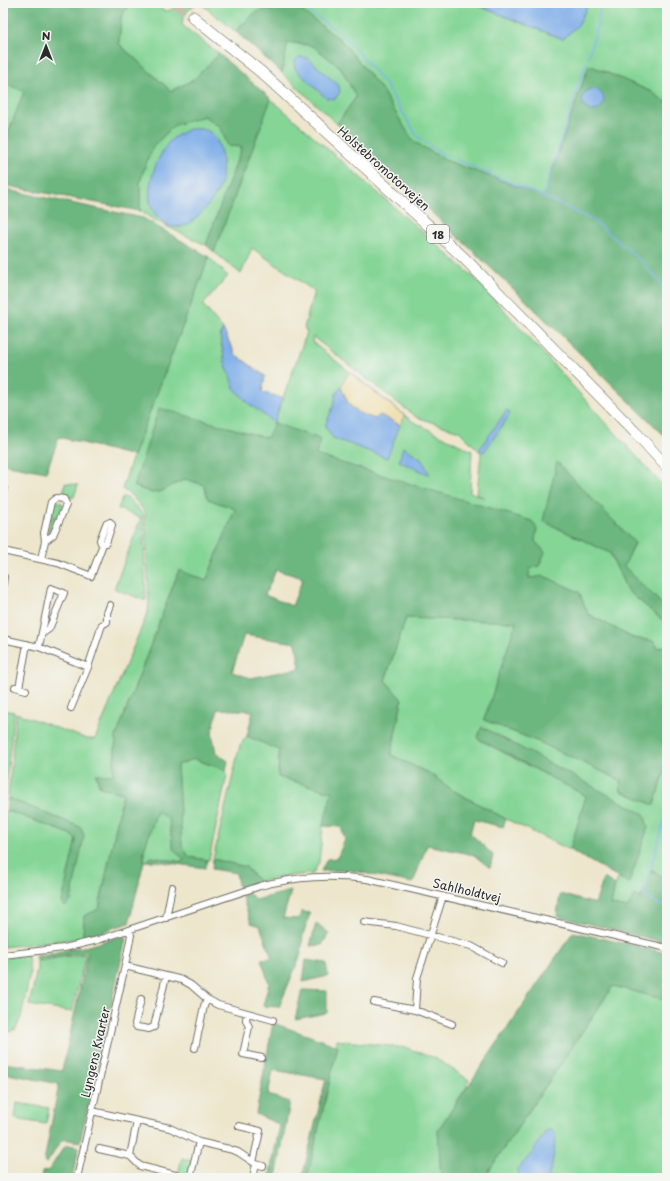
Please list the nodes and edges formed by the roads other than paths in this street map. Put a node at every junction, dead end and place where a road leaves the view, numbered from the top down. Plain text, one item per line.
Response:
1 (193, 17) tunnel mouth
2 (667, 467) edge
3 (45, 541) junction
4 (102, 544) dead end
5 (3, 551) edge
6 (41, 559) junction
7 (110, 605) dead end
8 (43, 633) junction
9 (3, 639) edge
10 (27, 644) junction
11 (39, 647) junction
12 (88, 667) junction
13 (26, 690) dead end
14 (71, 708) dead end
15 (172, 887) dead end
16 (443, 896) junction
17 (166, 918) junction
18 (364, 922) dead end
19 (129, 930) junction
20 (430, 936) junction
21 (667, 948) edge
22 (3, 955) edge
23 (502, 963) dead end
24 (125, 966) junction
25 (166, 976) junction
26 (141, 999) dead end
27 (207, 999) junction
28 (374, 1002) dead end
29 (415, 1010) junction
30 (247, 1013) junction
31 (273, 1020) dead end
32 (452, 1024) dead end
33 (195, 1048) dead end
34 (262, 1058) dead end
35 (92, 1111) junction
36 (137, 1121) junction
37 (239, 1126) dead end
38 (199, 1142) junction
39 (99, 1149) dead end
40 (130, 1156) junction
41 (255, 1163) junction
42 (264, 1166) dead end
43 (78, 1178) edge
44 (187, 1178) edge
45 (190, 1178) edge
46 (253, 1178) edge

1 - 2 highway, Holstebromotorvejen / 18
3 - 3 street
3 - 6 street
4 - 6 street
5 - 6 street
7 - 12 street
8 - 8 street
8 - 11 street
9 - 10 street
10 - 11 street
10 - 13 street
11 - 12 street
12 - 14 street
15 - 17 street
16 - 17 street, Sahlholdtvej
16 - 20 street
16 - 21 street, Sahlholdtvej
17 - 19 street, Sahlholdtvej
18 - 20 street
19 - 22 street, Sahlholdtvej
19 - 24 street, Lyngens Kvarter
20 - 23 street
20 - 29 street
24 - 25 street
24 - 35 street, Lyngens Kvarter
25 - 26 street
25 - 27 street
27 - 30 street
27 - 33 street
28 - 29 street
29 - 32 street
30 - 31 street
30 - 34 street
35 - 36 street
35 - 43 street, Lyngens Kvarter
36 - 38 street
36 - 40 street
37 - 41 street
38 - 41 street
38 - 45 street
39 - 40 street
40 - 44 street
41 - 42 street
41 - 46 street

